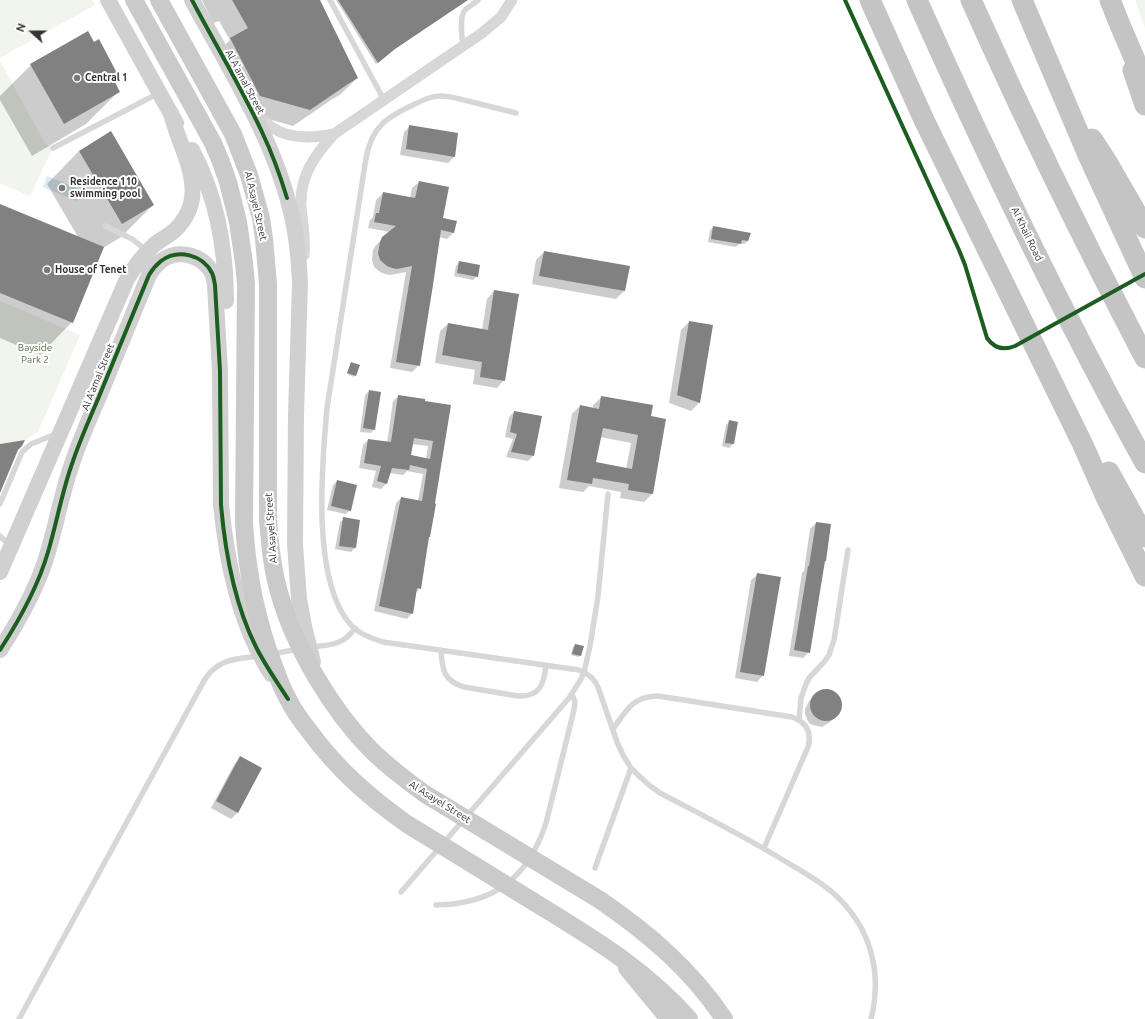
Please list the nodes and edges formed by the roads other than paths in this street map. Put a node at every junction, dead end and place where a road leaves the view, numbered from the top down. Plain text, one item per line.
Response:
1 (108, 0) edge
2 (134, 0) edge
3 (159, 0) edge
4 (192, 0) edge
5 (330, 0) edge
6 (478, 0) edge
7 (512, 0) edge
8 (870, 0) edge
9 (917, 0) edge
10 (971, 0) edge
11 (1022, 0) edge
12 (1110, 0) edge
13 (1120, 25) junction
14 (463, 46) junction
15 (1145, 83) edge
16 (159, 93) junction
17 (384, 100) junction
18 (1145, 105) edge
19 (1067, 108) junction
20 (253, 112) junction
21 (171, 113) junction
22 (516, 113) dead end
23 (334, 134) junction
24 (53, 148) dead end
25 (105, 226) dead end
26 (1145, 228) edge
27 (147, 251) junction
28 (1145, 278) edge
29 (220, 280) junction
30 (300, 282) junction
31 (1145, 358) edge
32 (60, 433) junction
33 (1083, 445) junction
34 (1145, 463) edge
35 (608, 494) dead end
36 (0, 504) edge
37 (1145, 537) edge
38 (6, 541) edge
39 (848, 550) dead end
40 (0, 572) edge
41 (1145, 576) edge
42 (355, 628) junction
43 (0, 650) edge
44 (441, 650) junction
45 (546, 665) junction
46 (584, 672) junction
47 (317, 679) junction
48 (572, 694) junction
49 (288, 699) junction
50 (799, 720) junction
51 (613, 729) junction
52 (631, 768) junction
53 (764, 848) junction
54 (595, 868) dead end
55 (401, 892) dead end
56 (436, 905) dead end
57 (614, 952) junction
58 (719, 1012) edge
59 (19, 1019) edge
60 (669, 1019) edge
61 (689, 1019) edge
62 (730, 1019) edge
63 (871, 1019) edge

1 - 16 street, Al A'amal Street
2 - 49 main road, Al Asayel Street, bridge
3 - 47 main road, Al Asayel Street, bridge
4 - 20 street, Al A'amal Street
5 - 17 lane
6 - 14 lane
7 - 14 street
8 - 33 highway
9 - 34 highway, Al Khail Road
10 - 31 highway
11 - 19 highway
12 - 13 highway
13 - 15 highway
13 - 18 highway
14 - 17 street
16 - 21 street, Al A'amal Street
16 - 24 lane
17 - 23 street
19 - 26 highway
19 - 28 highway
20 - 23 street
20 - 30 street, Al A'amal Street
21 - 27 street, Al A'amal Street
21 - 29 street, Al A'amal Street
22 - 42 lane
23 - 30 street
25 - 27 lane
27 - 32 street, Al A'amal Street
29 - 43 street, Al A'amal Street
29 - 49 street, Al A'amal Street, bridge
30 - 47 street, Al A'amal Street, bridge
32 - 36 lane
32 - 38 street, Al A'amal Street
33 - 37 highway
33 - 41 highway
35 - 46 lane
38 - 40 street, Al A'amal Street
39 - 50 lane
42 - 44 lane
42 - 59 lane
44 - 45 lane
44 - 45 lane
45 - 46 lane
46 - 48 lane
46 - 51 lane
47 - 58 main road, Al Asayel Street, bridge
48 - 55 lane
48 - 56 lane
49 - 57 main road, Al Asayel Street, bridge
50 - 51 lane
50 - 53 lane
51 - 52 lane
52 - 53 lane
52 - 54 lane
53 - 63 lane
57 - 60 main road, bridge
57 - 61 main road, Al Asayel Street, bridge
58 - 62 main road, Al Asayel Street, bridge

